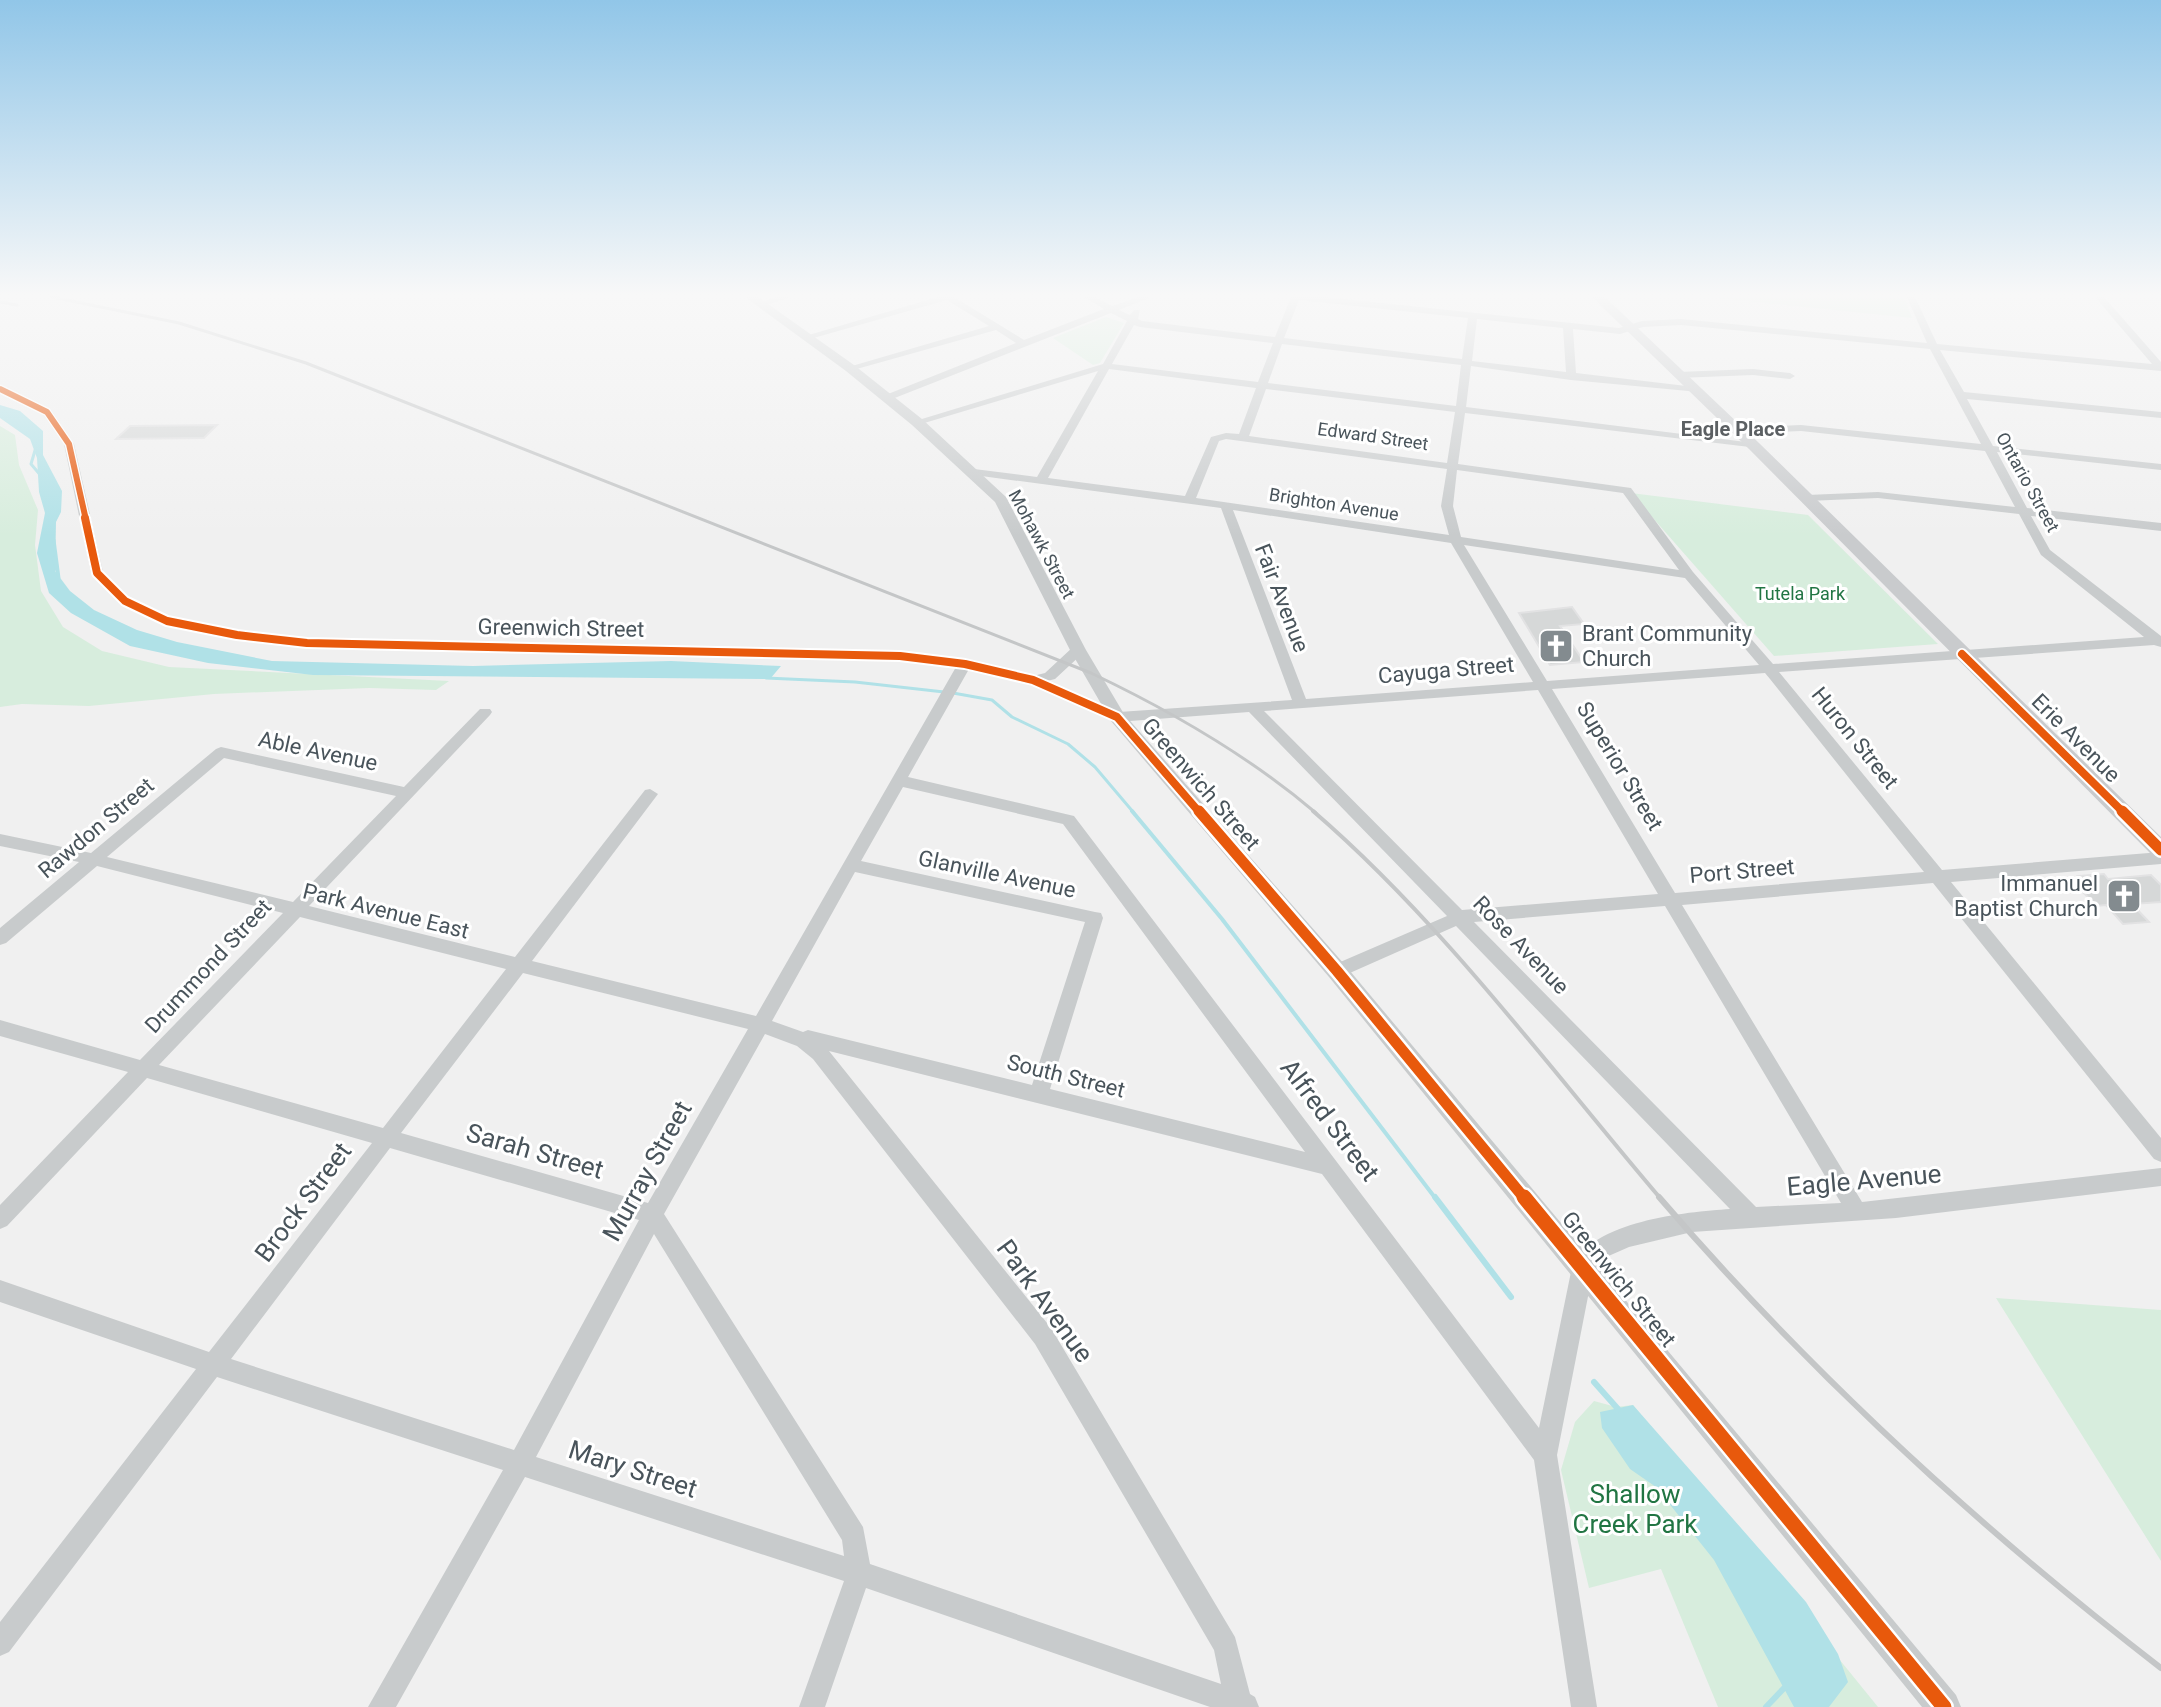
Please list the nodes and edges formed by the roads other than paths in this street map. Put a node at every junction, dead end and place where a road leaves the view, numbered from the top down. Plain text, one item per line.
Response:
1 (861, 377) edge
2 (940, 377) edge
3 (1069, 377) edge
4 (1099, 377) edge
5 (1193, 377) edge
6 (1265, 377) edge
7 (1466, 377) edge
8 (1571, 377) edge
9 (1680, 377) edge
10 (1950, 377) edge
11 (1262, 385) junction
12 (0, 389) edge
13 (1695, 390) junction
14 (1960, 395) junction
15 (887, 398) junction
16 (1462, 409) junction
17 (2161, 415) edge
18 (917, 422) junction
19 (1738, 431) junction
20 (1243, 437) junction
21 (1754, 446) junction
22 (1989, 449) junction
23 (1451, 465) junction
24 (2161, 467) edge
25 (974, 472) junction
26 (1041, 480) junction
27 (1807, 498) junction
28 (1189, 500) junction
29 (1226, 506) junction
30 (2024, 512) junction
31 (2161, 527) edge
32 (1456, 541) junction
33 (1689, 575) junction
34 (2159, 641) edge
35 (1078, 650) junction
36 (1962, 654) junction
37 (963, 668) junction
38 (1768, 669) junction
39 (1033, 680) junction
40 (1543, 684) junction
41 (1301, 704) junction
42 (1253, 708) junction
43 (485, 712) dead end
44 (1117, 717) junction
45 (221, 752) joint
46 (901, 781) junction
47 (406, 793) junction
48 (650, 794) dead end
49 (0, 840) edge
50 (2161, 850) edge
51 (2161, 858) edge
52 (93, 859) junction
53 (851, 865) junction
54 (1937, 877) junction
55 (1671, 899) junction
56 (294, 910) junction
57 (1461, 917) junction
58 (0, 938) edge
59 (516, 967) junction
60 (1337, 971) junction
61 (761, 1025) junction
62 (0, 1028) edge
63 (789, 1034) junction
64 (144, 1069) junction
65 (1039, 1094) junction
66 (387, 1139) junction
67 (2161, 1153) edge
68 (1331, 1167) junction
69 (2161, 1177) edge
70 (1857, 1212) junction
71 (653, 1214) junction
72 (1752, 1217) junction
73 (0, 1219) edge
74 (1583, 1267) junction
75 (0, 1291) edge
76 (214, 1364) junction
77 (1545, 1455) junction
78 (519, 1465) junction
79 (859, 1573) junction
80 (0, 1643) edge
81 (1242, 1706) edge
82 (381, 1707) edge
83 (812, 1707) edge
84 (1584, 1707) edge
85 (1944, 1707) edge

1 - 15 street, Mohawk Street
2 - 15 street
3 - 18 street
4 - 26 street
5 - 11 street
6 - 11 street
7 - 16 street, Superior Street
8 - 13 street
9 - 13 main road, Erie Avenue
10 - 14 street, Ontario Street
11 - 16 street
11 - 20 street
12 - 37 street, Greenwich Street
13 - 19 main road, Erie Avenue
14 - 17 street
14 - 22 street, Ontario Street
15 - 18 street, Mohawk Street
16 - 21 street
16 - 23 street, Superior Street
18 - 25 street, Mohawk Street
19 - 21 main road, Erie Avenue
19 - 22 street
20 - 23 street, Edward Street
20 - 28 street
21 - 27 main road, Erie Avenue
22 - 24 street
22 - 30 street, Ontario Street
23 - 32 street, Superior Street
23 - 33 street, Huron Street
25 - 26 street, Brighton Avenue
25 - 35 street, Mohawk Street
26 - 28 street, Brighton Avenue
27 - 30 street
27 - 36 main road, Erie Avenue
28 - 29 street, Brighton Avenue
29 - 32 street, Brighton Avenue
29 - 41 street, Fair Avenue
30 - 31 street
30 - 34 street, Ontario Street
32 - 33 street, Brighton Avenue
32 - 40 street, Superior Street
33 - 38 street, Huron Street
34 - 36 street, Cayuga Street
35 - 39 street
35 - 44 street, Mohawk Street
36 - 38 street, Cayuga Street
36 - 50 main road, Erie Avenue
37 - 39 street, Greenwich Street
37 - 46 street, Murray Street
38 - 40 street, Cayuga Street
38 - 54 street, Huron Street
39 - 44 street, Greenwich Street
40 - 41 street, Cayuga Street
40 - 55 street, Superior Street
41 - 42 street, Cayuga Street
42 - 44 street, Cayuga Street
42 - 57 street, Rose Avenue
43 - 47 street, Drummond Street
44 - 60 street, Greenwich Street
45 - 47 street, Able Avenue
45 - 52 street, Rawdon Street
46 - 53 street, Murray Street
46 - 68 street, Alfred Street
47 - 56 street, Drummond Street
48 - 59 street, Brock Street
49 - 52 street, Park Avenue East
51 - 54 street, Port Street
52 - 56 street, Park Avenue East
52 - 58 street, Rawdon Street
53 - 61 street, Murray Street
53 - 65 street, Glanville Avenue
54 - 55 street, Port Street
54 - 67 street, Huron Street
55 - 57 street, Port Street
55 - 70 street, Superior Street
56 - 59 street, Park Avenue East
56 - 64 street, Drummond Street
57 - 60 street, Port Street
57 - 72 street, Rose Avenue
59 - 61 street, Park Avenue East
59 - 66 street, Brock Street
60 - 74 street, Greenwich Street
61 - 63 street, Park Avenue
61 - 71 street, Murray Street
62 - 64 street, Sarah Street
63 - 65 street, South Street
63 - 81 street, Park Avenue
64 - 66 street, Sarah Street
64 - 73 street, Drummond Street
65 - 68 street, South Street
66 - 71 street, Sarah Street
66 - 76 street, Brock Street
68 - 77 street, Alfred Street
69 - 70 street, Eagle Avenue
70 - 72 street, Eagle Avenue
71 - 78 street, Murray Street
71 - 79 street
72 - 74 street, Eagle Avenue
74 - 77 street, Alfred Street
74 - 85 street, Greenwich Street
75 - 76 street, Mary Street
76 - 78 street, Mary Street
76 - 80 street, Brock Street
77 - 84 street, Alfred Street
78 - 79 street, Mary Street
78 - 82 street, Murray Street
79 - 81 street, Mary Street
79 - 83 street

